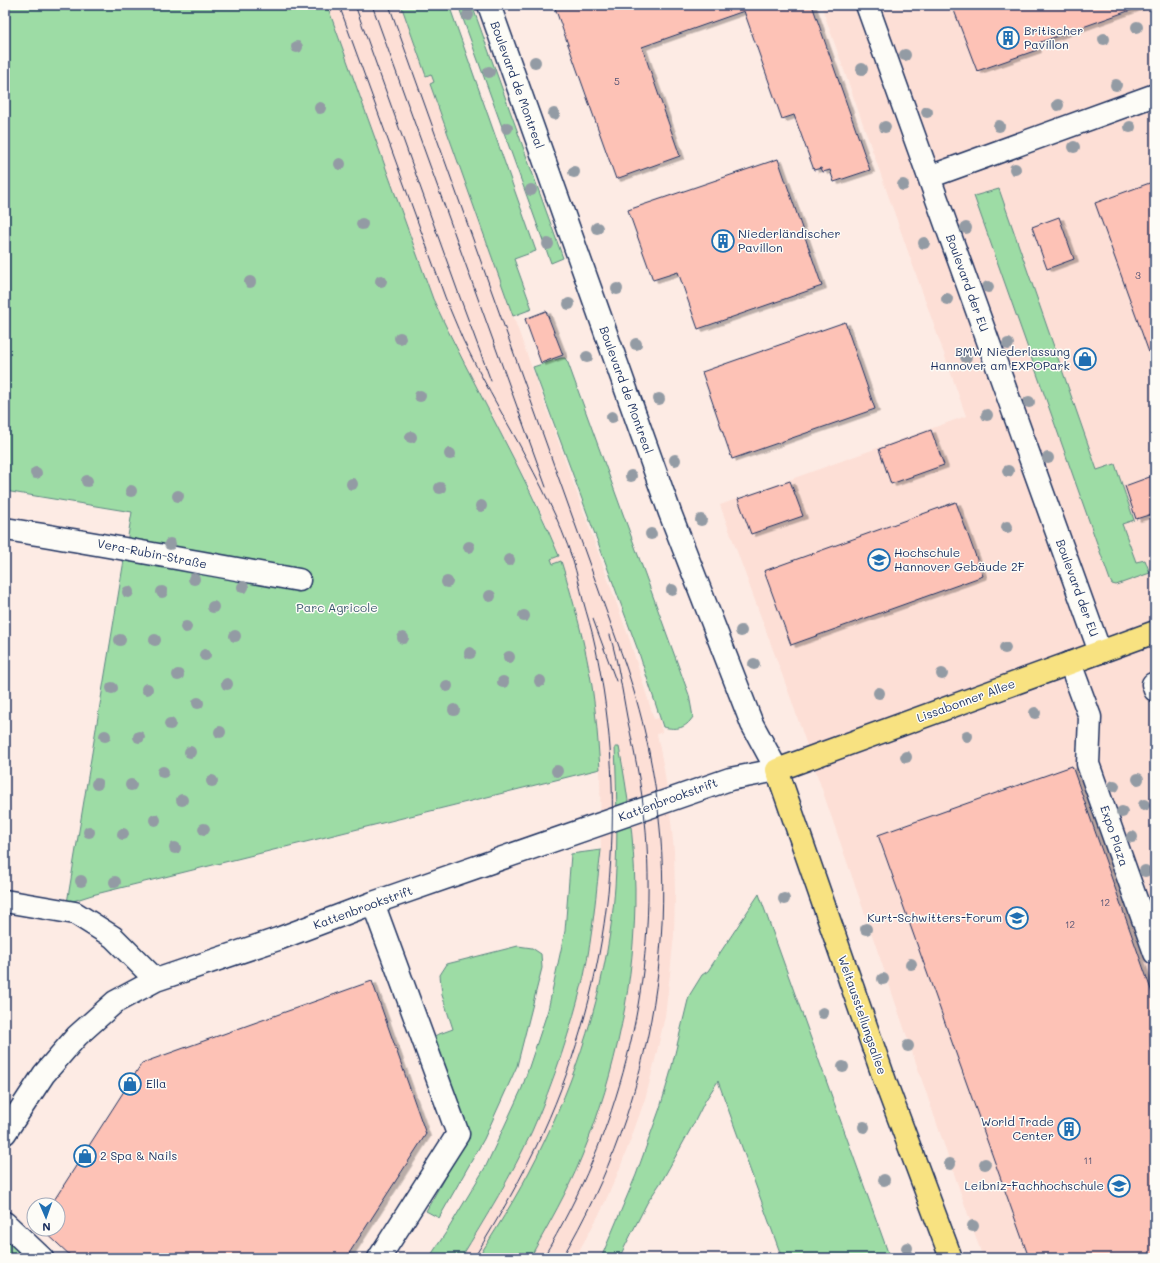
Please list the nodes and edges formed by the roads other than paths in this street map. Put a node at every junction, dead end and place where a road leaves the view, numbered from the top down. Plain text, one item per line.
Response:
1 (489, 5) edge
2 (867, 5) edge
3 (1155, 95) edge
4 (929, 177) junction
5 (5, 529) edge
6 (299, 580) dead end
7 (1155, 632) edge
8 (1100, 652) junction
9 (1070, 663) junction
10 (777, 770) junction
11 (5, 901) edge
12 (373, 904) junction
13 (1155, 953) edge
14 (156, 980) junction
15 (5, 1133) edge
16 (5, 1223) edge
17 (42, 1258) edge
18 (379, 1258) edge
19 (951, 1258) edge

1 - 10 street, Boulevard de Montreal
2 - 4 street, Boulevard der EU
3 - 4 street
4 - 8 street, Boulevard der EU
5 - 6 street, Vera-Rubin-Straße
7 - 8 main road, Lissabonner Allee
8 - 9 main road, Lissabonner Allee
9 - 10 main road, Lissabonner Allee
9 - 13 street, Expo Plaza
10 - 12 street, Kattenbrookstrift
10 - 19 main road, Weltausstellungsallee
11 - 14 street
12 - 14 street, Kattenbrookstrift
12 - 18 street
14 - 15 street, Kattenbrookstrift
16 - 17 street

